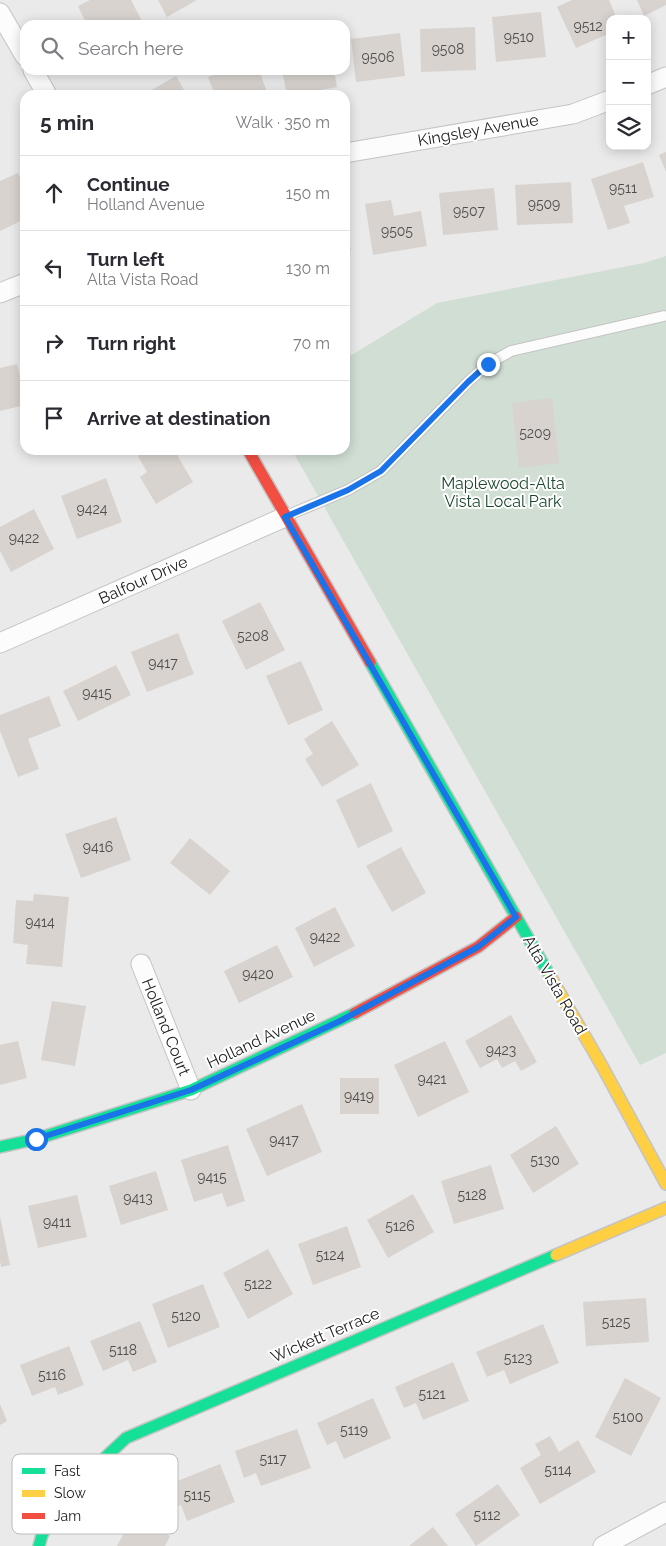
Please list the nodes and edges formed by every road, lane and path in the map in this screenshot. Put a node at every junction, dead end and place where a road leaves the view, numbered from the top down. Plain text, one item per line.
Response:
1 (0, 13) edge
2 (20, 47) edge
3 (36, 75) edge
4 (666, 77) edge
5 (651, 83) edge
6 (44, 90) edge
7 (606, 102) edge
8 (350, 152) edge
9 (20, 285) edge
10 (0, 293) edge
11 (664, 316) dead end
12 (251, 455) edge
13 (285, 517) junction
14 (0, 643) edge
15 (516, 917) junction
16 (141, 964) dead end
17 (191, 1090) junction
18 (0, 1147) edge
19 (666, 1184) edge
20 (666, 1208) edge
21 (109, 1454) edge
22 (666, 1512) edge
23 (43, 1534) edge
24 (39, 1546) edge
25 (603, 1546) edge

1 - 2 street
3 - 6 street
4 - 5 street
7 - 8 street, Kingsley Avenue
9 - 10 street
11 - 13 lane
12 - 13 street, Alta Vista Road
13 - 14 street, Balfour Drive
13 - 15 street, Alta Vista Road
15 - 17 street, Holland Avenue
15 - 19 street, Alta Vista Road
16 - 17 street, Holland Court
17 - 18 street, Holland Avenue
20 - 21 street, Wickett Terrace
22 - 25 street
23 - 24 street, Wickett Terrace

